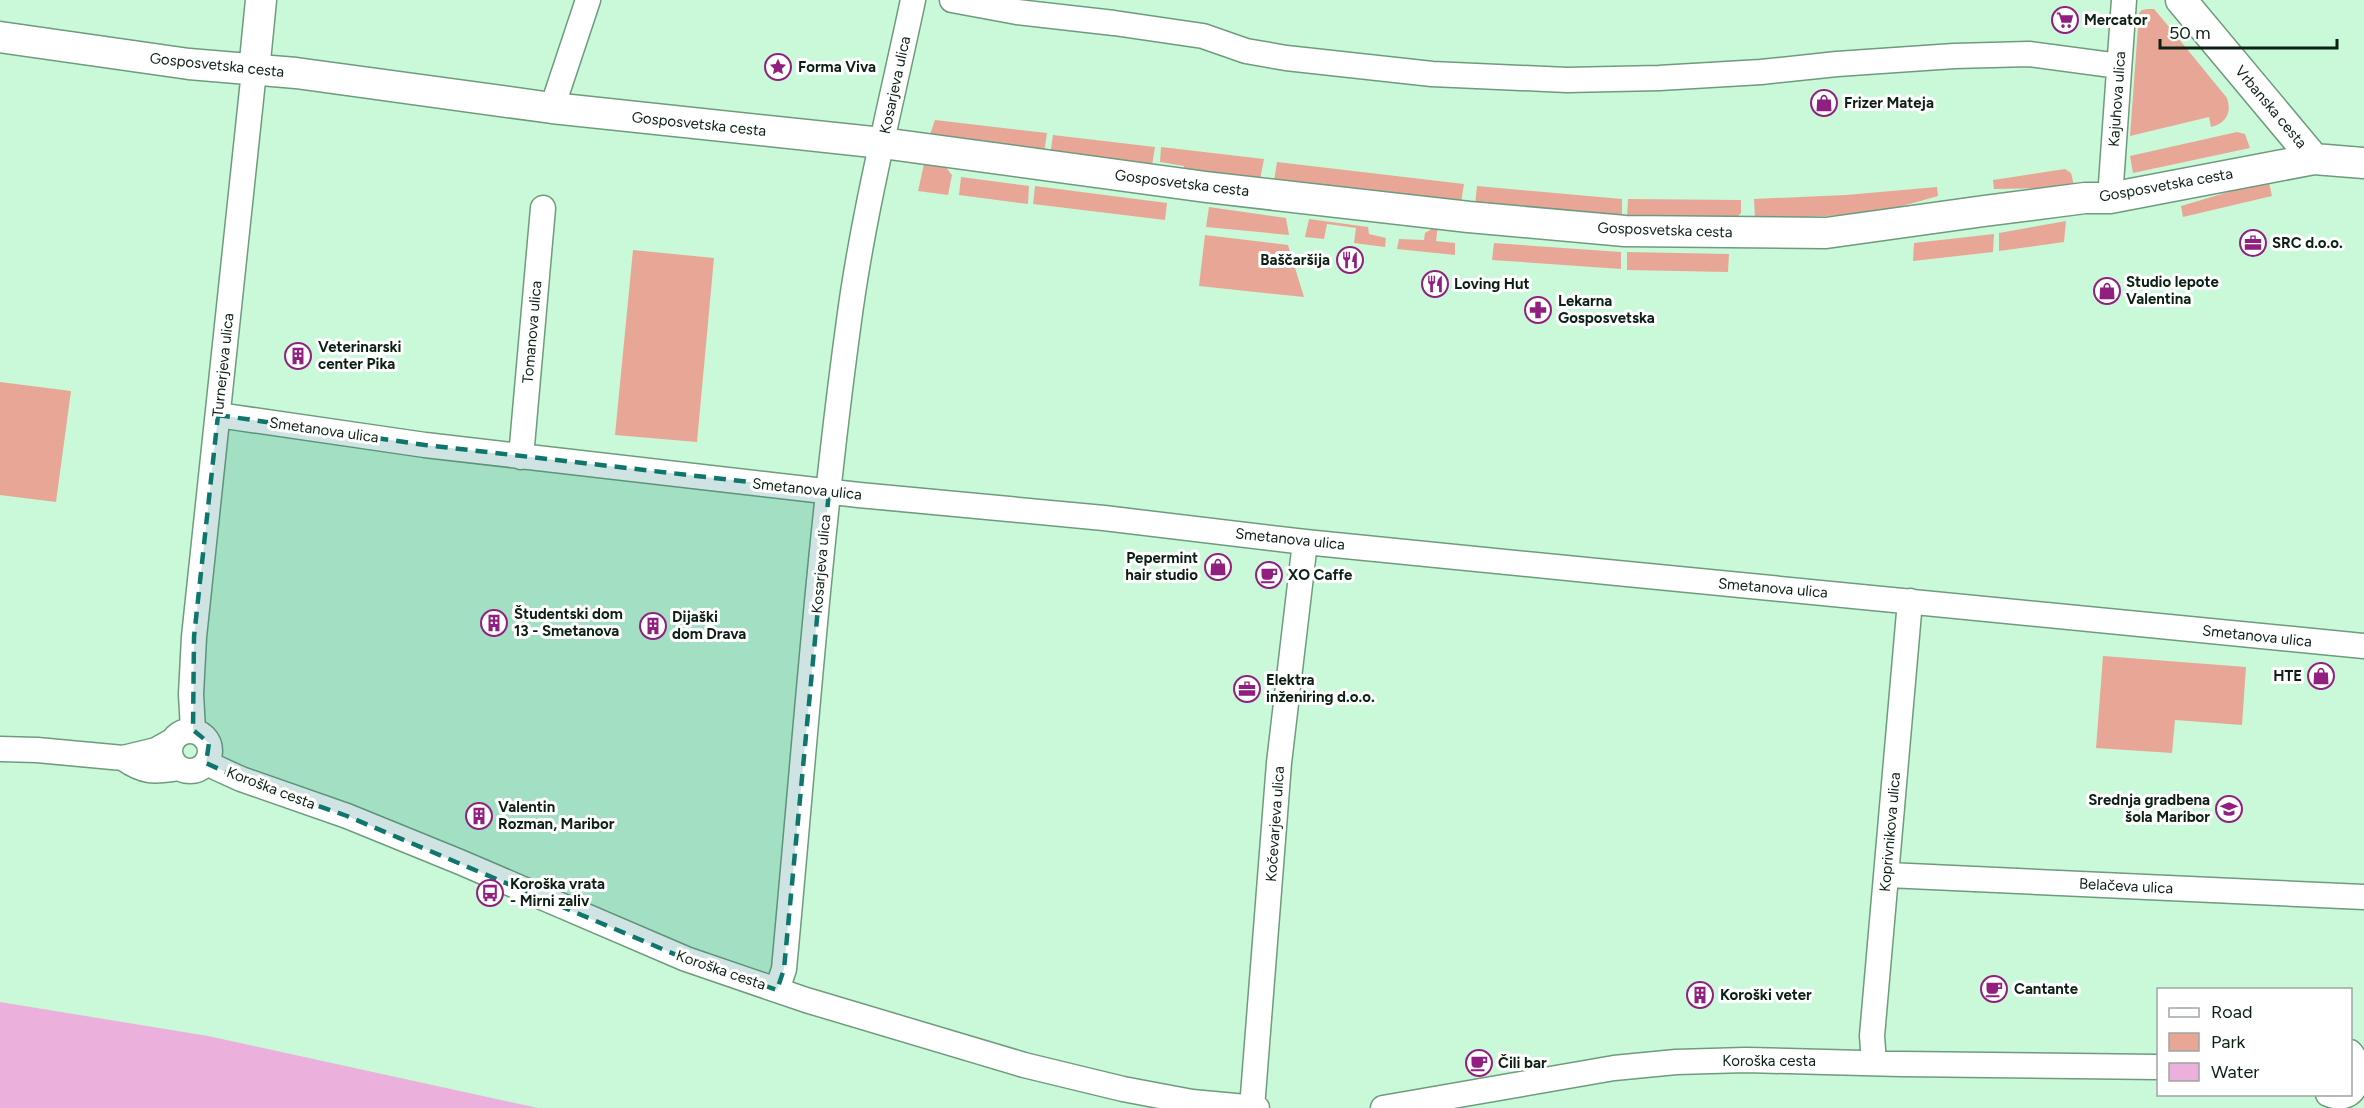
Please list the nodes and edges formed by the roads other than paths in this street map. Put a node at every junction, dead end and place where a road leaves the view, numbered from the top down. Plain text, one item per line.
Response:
1 (261, 0) edge
2 (588, 0) edge
3 (913, 0) edge
4 (952, 0) edge
5 (2124, 0) edge
6 (2181, 0) edge
7 (0, 37) edge
8 (2119, 66) junction
9 (254, 71) junction
10 (552, 108) junction
11 (882, 143) junction
12 (2314, 159) junction
13 (2364, 163) edge
14 (2110, 198) junction
15 (543, 208) dead end
16 (218, 415) junction
17 (521, 457) junction
18 (829, 491) junction
19 (1305, 542) junction
20 (1910, 601) junction
21 (2364, 646) edge
22 (193, 730) junction
23 (172, 741) junction
24 (0, 749) edge
25 (123, 758) junction
26 (206, 763) junction
27 (179, 768) junction
28 (1887, 875) junction
29 (2364, 897) edge
30 (777, 990) junction
31 (2358, 1057) edge
32 (1874, 1063) junction
33 (2157, 1067) edge
34 (2352, 1089) edge
35 (1252, 1108) edge
36 (1257, 1108) edge
37 (1383, 1108) edge

1 - 9 street, Turnerjeva ulica
2 - 10 street
3 - 11 street, Kosarjeva ulica
4 - 8 street
5 - 8 street, Kajuhova ulica
6 - 12 street, Vrbanska cesta
7 - 9 street, Gosposvetska cesta
8 - 14 street, Kajuhova ulica
9 - 10 street, Gosposvetska cesta
9 - 16 street, Turnerjeva ulica
10 - 11 street, Gosposvetska cesta
11 - 14 street, Gosposvetska cesta
11 - 18 street, Kosarjeva ulica
12 - 13 street, Gosposvetska cesta
12 - 14 street, Gosposvetska cesta
15 - 17 street, Tomanova ulica
16 - 17 street, Smetanova ulica
16 - 22 street, Turnerjeva ulica
17 - 18 street, Smetanova ulica
18 - 19 street, Smetanova ulica
18 - 30 street, Kosarjeva ulica
19 - 20 street, Smetanova ulica
19 - 35 street, Kočevarjeva ulica
20 - 21 street, Smetanova ulica
20 - 28 street, Koprivnikova ulica
22 - 23 street
22 - 26 street
23 - 25 street
23 - 27 street
24 - 25 street
25 - 27 street
26 - 27 street
26 - 30 street, Koroška cesta
28 - 29 street, Belačeva ulica
28 - 32 street, Koprivnikova ulica
30 - 35 street, Koroška cesta
31 - 34 street
32 - 33 street, Koroška cesta
32 - 37 street, Koroška cesta
35 - 36 street, Koroška cesta

